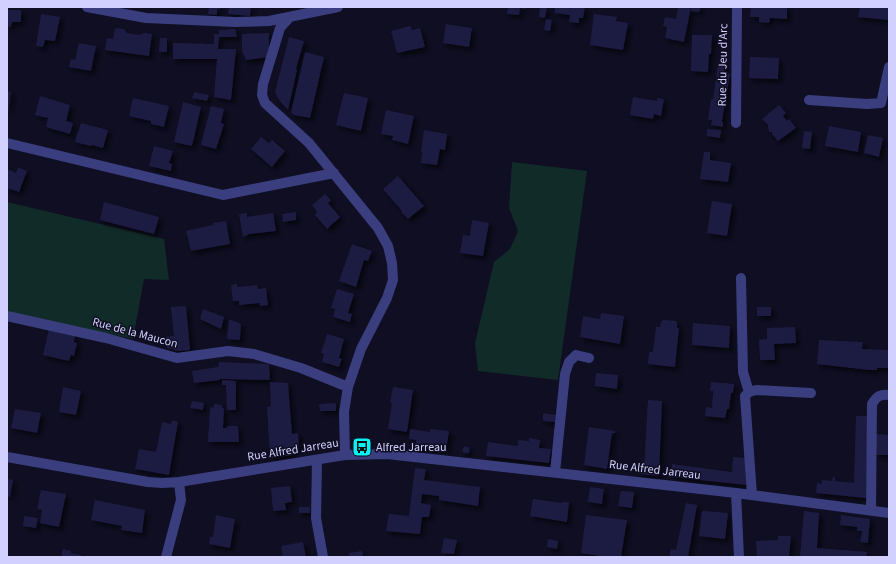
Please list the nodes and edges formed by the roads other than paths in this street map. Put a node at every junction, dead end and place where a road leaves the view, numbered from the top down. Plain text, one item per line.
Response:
1 (87, 7) edge
2 (338, 7) edge
3 (737, 7) edge
4 (143, 12) edge
5 (290, 17) junction
6 (889, 67) edge
7 (809, 100) dead end
8 (736, 123) dead end
9 (7, 143) edge
10 (334, 173) junction
11 (741, 278) dead end
12 (7, 316) edge
13 (589, 358) dead end
14 (348, 387) junction
15 (749, 392) junction
16 (811, 394) dead end
17 (889, 395) edge
18 (345, 455) junction
19 (7, 457) edge
20 (317, 460) junction
21 (555, 472) junction
22 (179, 482) junction
23 (736, 493) junction
24 (752, 495) junction
25 (870, 510) junction
26 (889, 513) edge
27 (166, 557) edge
28 (323, 557) edge
29 (739, 557) edge

1 - 4 street
2 - 5 street
3 - 8 street, Rue du Jeu d'Arc
4 - 5 street
5 - 10 street
6 - 7 street
9 - 10 street
10 - 14 street
11 - 15 street
12 - 14 street, Rue de la Maucon
13 - 21 street
14 - 18 street
15 - 16 street
15 - 24 street
17 - 25 street
18 - 20 street, Rue Alfred Jarreau
18 - 21 street, Rue Alfred Jarreau
19 - 22 street, Rue Alfred Jarreau
20 - 22 street, Rue Alfred Jarreau
20 - 28 street
21 - 23 street, Rue Alfred Jarreau
22 - 27 street
23 - 24 street, Rue Alfred Jarreau
23 - 29 street
24 - 25 street, Rue Alfred Jarreau
25 - 26 street, Rue Alfred Jarreau

